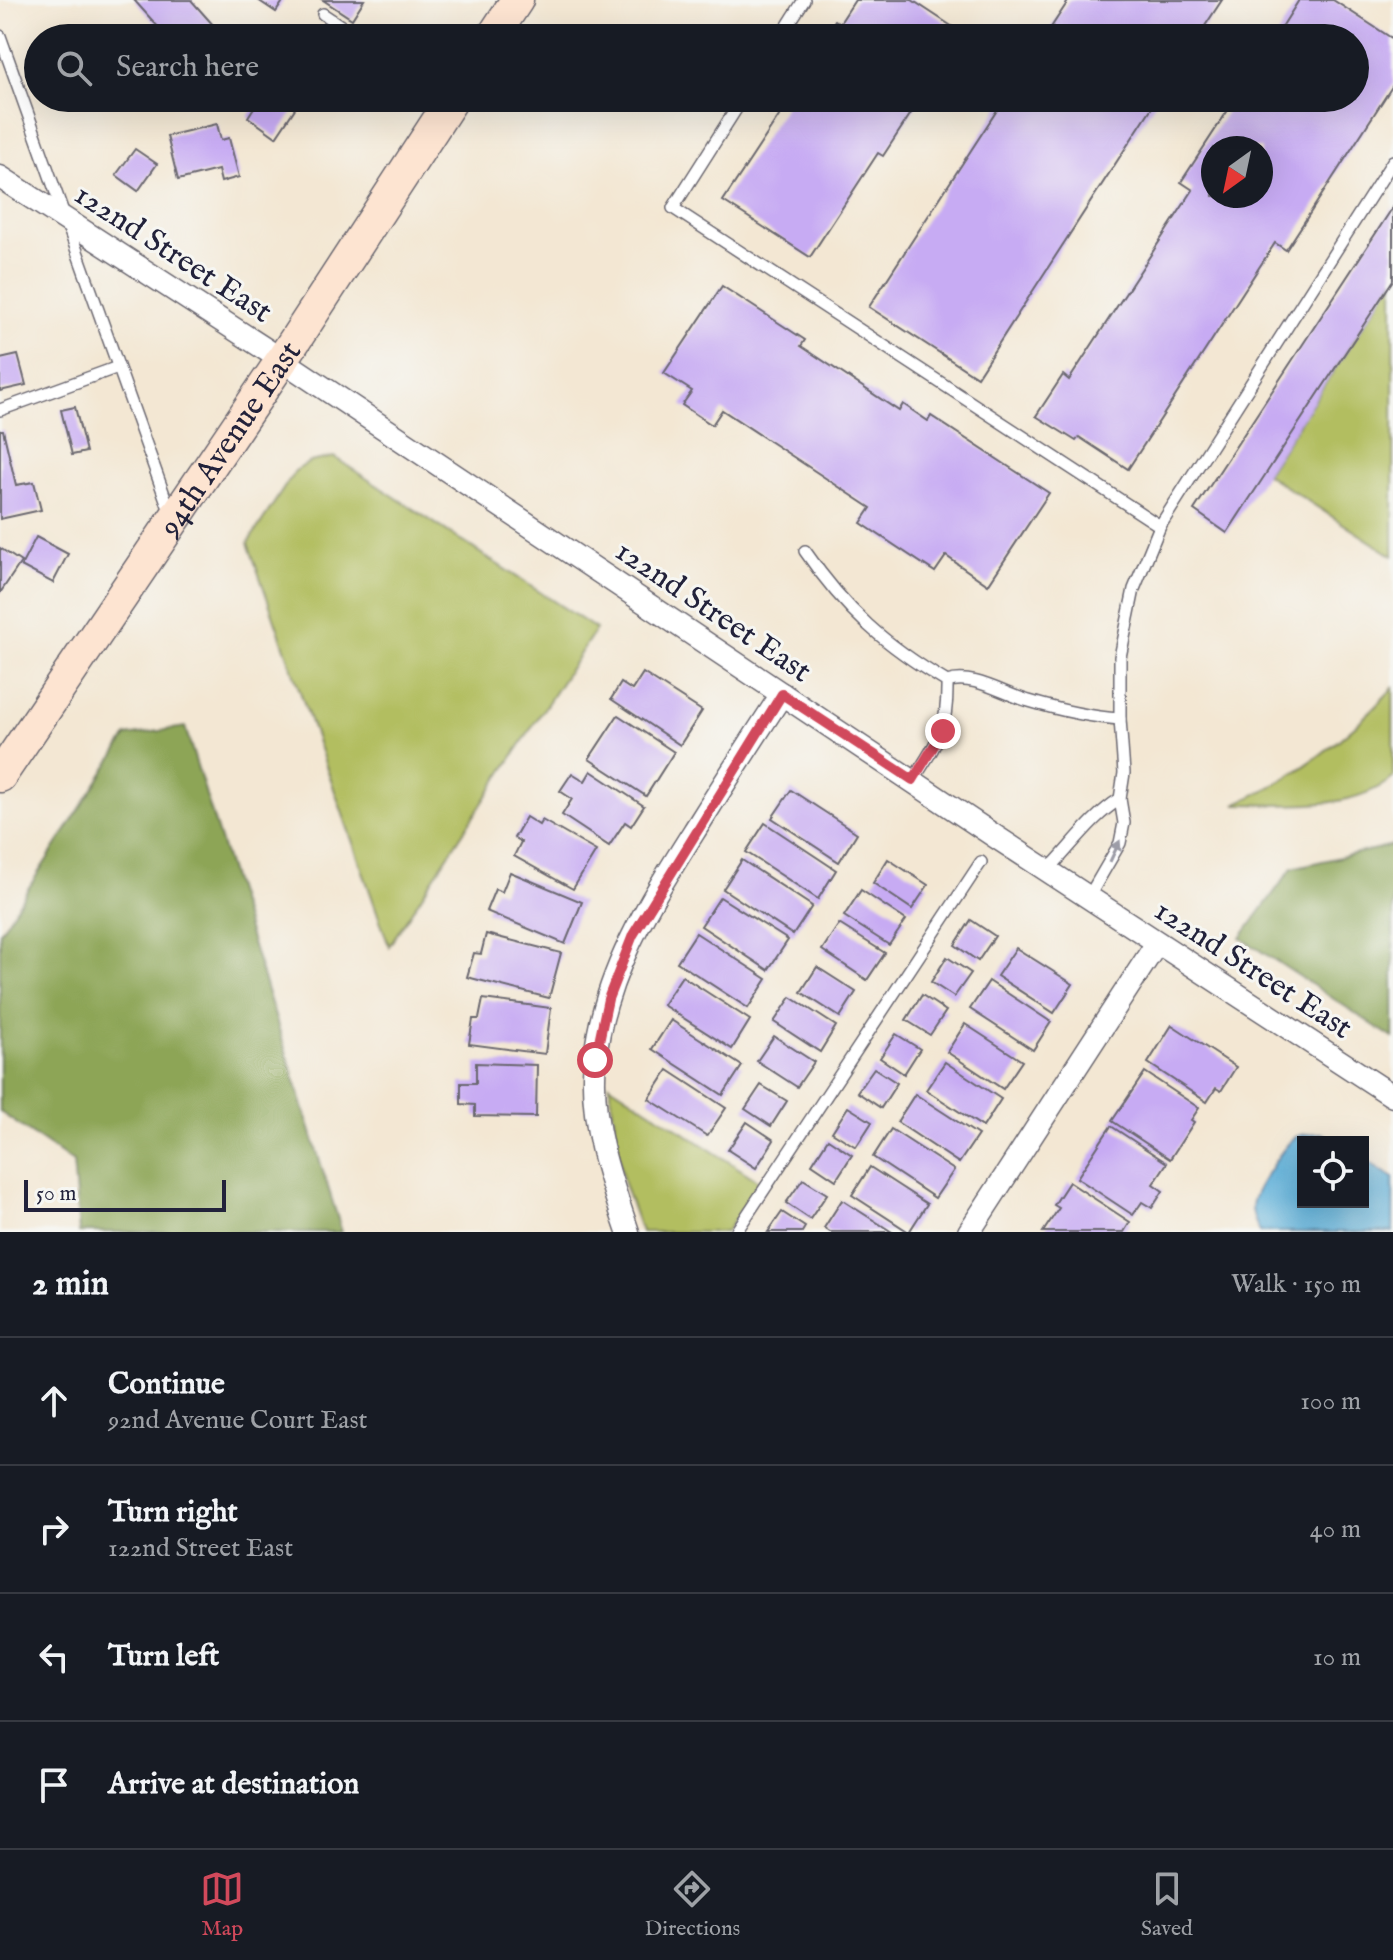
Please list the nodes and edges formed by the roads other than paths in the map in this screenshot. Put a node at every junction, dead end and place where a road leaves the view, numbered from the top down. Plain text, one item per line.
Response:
1 (517, 0) edge
2 (804, 0) edge
3 (323, 14) dead end
4 (338, 24) edge
5 (501, 24) edge
6 (789, 24) edge
7 (0, 36) edge
8 (24, 104) edge
9 (27, 112) edge
10 (443, 112) edge
11 (734, 112) edge
12 (1393, 161) edge
13 (0, 177) edge
14 (65, 220) junction
15 (282, 360) junction
16 (118, 367) junction
17 (0, 410) edge
18 (174, 520) junction
19 (1160, 526) junction
20 (805, 551) dead end
21 (947, 682) junction
22 (782, 694) junction
23 (1120, 719) junction
24 (0, 776) edge
25 (913, 780) junction
26 (1120, 799) junction
27 (981, 862) dead end
28 (1047, 871) junction
29 (1088, 898) junction
30 (1157, 943) junction
31 (1393, 1096) edge
32 (628, 1232) edge
33 (736, 1232) edge
34 (969, 1232) edge

1 - 5 main road
2 - 6 lane
3 - 4 lane
7 - 8 lane
9 - 14 lane
10 - 15 main road, 94th Avenue East
11 - 19 lane
12 - 19 lane
13 - 14 street, 122nd Street East
14 - 15 street, 122nd Street East
14 - 16 lane
15 - 18 main road, 94th Avenue East
15 - 22 street, 122nd Street East
16 - 17 lane
16 - 18 lane
18 - 24 main road, 94th Avenue East
19 - 23 lane
20 - 21 lane
21 - 23 lane
21 - 25 lane
22 - 25 street, 122nd Street East
22 - 32 street
23 - 26 lane
25 - 28 street, 122nd Street East
26 - 28 lane
29 -> 26 lane
27 - 33 lane
28 - 29 street, 122nd Street East
29 - 30 street, 122nd Street East
30 - 31 street, 122nd Street East
30 - 34 street

